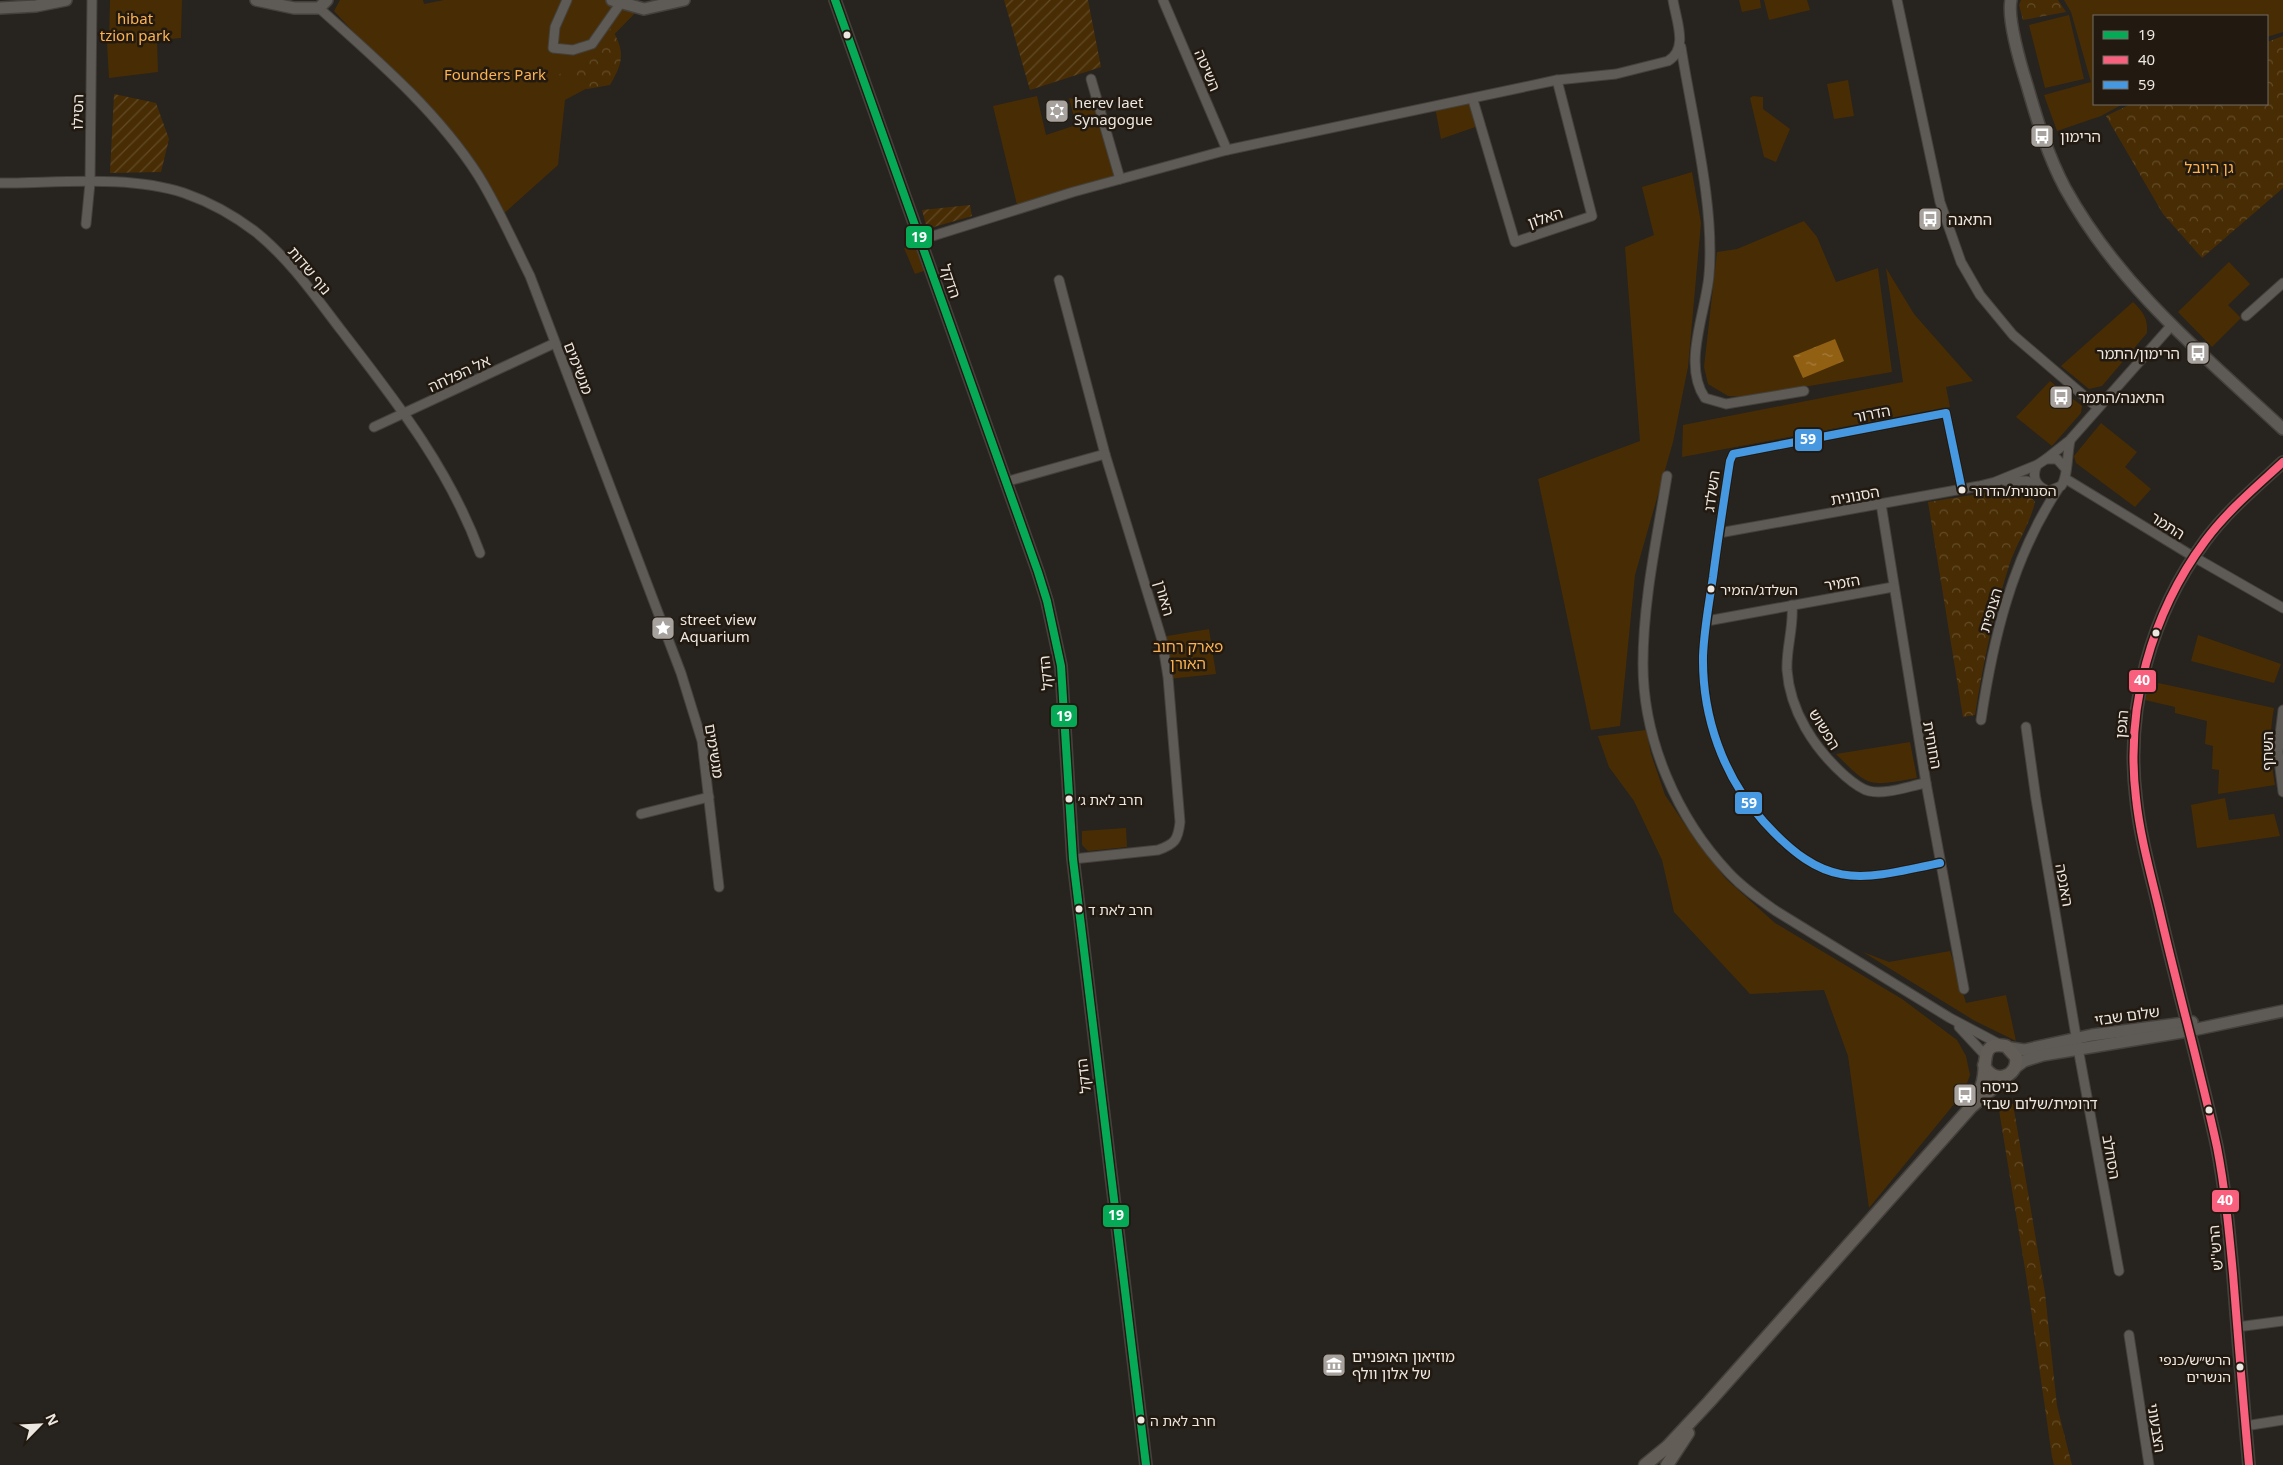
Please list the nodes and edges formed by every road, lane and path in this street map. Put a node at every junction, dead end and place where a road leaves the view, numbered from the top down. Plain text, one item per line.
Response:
1 (66, 0) edge
2 (92, 0) edge
3 (256, 0) edge
4 (567, 0) edge
5 (684, 0) edge
6 (835, 0) edge
7 (1163, 0) edge
8 (1673, 0) edge
9 (1897, 0) edge
10 (2011, 0) edge
11 (616, 2) edge
12 (323, 4) edge
13 (0, 8) edge
14 (1681, 45) junction
15 (1091, 79) dead end
16 (1557, 80) junction
17 (1473, 100) junction
18 (1227, 150) junction
19 (1120, 179) junction
20 (0, 182) edge
21 (90, 183) junction
22 (86, 224) dead end
23 (920, 240) junction
24 (1059, 280) dead end
25 (2283, 283) edge
26 (2246, 316) dead end
27 (2170, 326) junction
28 (556, 343) junction
29 (1804, 391) dead end
30 (2097, 407) junction
31 (405, 413) junction
32 (374, 427) dead end
33 (2283, 428) edge
34 (2070, 440) junction
35 (1105, 454) junction
36 (2046, 459) junction
37 (1730, 461) joint
38 (2283, 462) edge
39 (2037, 465) junction
40 (2066, 474) junction
41 (1667, 476) dead end
42 (1005, 482) junction
43 (1995, 482) junction
44 (2040, 487) junction
45 (2058, 489) junction
46 (1962, 490) junction
47 (1881, 504) junction
48 (2043, 513) junction
49 (1719, 533) junction
50 (480, 553) dead end
51 (2194, 557) junction
52 (1893, 586) junction
53 (1792, 605) junction
54 (2283, 608) edge
55 (1707, 621) junction
56 (2283, 710) edge
57 (1982, 720) dead end
58 (2026, 727) dead end
59 (1926, 783) junction
60 (2283, 792) edge
61 (709, 797) junction
62 (641, 814) dead end
63 (1073, 860) junction
64 (1940, 863) junction
65 (719, 887) dead end
66 (1964, 990) dead end
67 (2283, 1011) edge
68 (1950, 1018) junction
69 (2187, 1027) junction
70 (2077, 1043) junction
71 (2006, 1046) junction
72 (1984, 1060) junction
73 (2011, 1072) junction
74 (1971, 1107) junction
75 (2119, 1271) dead end
76 (2283, 1321) edge
77 (2238, 1327) junction
78 (2129, 1335) dead end
79 (1710, 1402) junction
80 (2283, 1420) edge
81 (2245, 1426) junction
82 (1146, 1465) edge
83 (1644, 1465) edge
84 (1667, 1465) edge
85 (2149, 1465) edge
86 (2249, 1465) edge

1 - 13 street
2 - 21 street, הסילו
3 - 12 street
4 - 11 street
5 - 11 street
6 - 23 street, הדקל
7 - 18 street, השיטה
8 - 14 street
9 - 30 street
10 - 27 street
12 - 28 street, מגשימים
14 - 16 street
14 - 29 street
15 - 19 street
16 - 17 street
16 - 17 street, האלון
17 - 18 street
18 - 19 street
19 - 23 street
20 - 21 street, נוף שדות
21 - 22 street, הסילו
21 - 31 street, נוף שדות
23 - 42 street, הדקל
24 - 35 street
25 - 26 street
27 - 30 street
27 - 33 street
28 - 31 street, אל הפלחה
28 - 61 street, מגשימים
30 - 34 street
31 - 32 street, אל הפלחה
31 - 50 street, נוף שדות
34 - 36 street
34 - 40 street
35 - 42 street
35 - 63 street, האורן
36 - 39 street
36 - 40 street
37 - 46 street, הדרור
37 - 49 street, השלדג
38 - 51 street, הגפן
39 - 43 street, הסנונית
39 - 44 street
40 - 45 street
40 - 51 street, התמר
41 - 68 street
42 - 63 street, הדקל
43 - 44 street, הסנונית
43 - 46 street, הסנונית
44 - 45 street
44 - 48 street, הצופית
45 - 48 street, הצופית
46 - 47 street, הסנונית
47 - 49 street, הסנונית
47 - 52 street, החוחית
48 - 57 street, הצופית
49 - 55 street, השלדג
51 - 54 street, התמר
51 - 69 street, הגפן
52 - 53 street, הזמיר
52 - 59 street, החוחית
53 - 55 street, הזמיר
53 - 59 street, הפשוש
55 - 64 street, השלדג
56 - 60 street, השחף
58 - 70 street, האנפה
59 - 64 street, החוחית
61 - 62 street, מגשימים
61 - 65 street, מגשימים
63 - 82 street, הדקל
64 - 66 street, החוחית
67 - 69 street, שלום שבזי
68 - 71 street
68 - 72 street
69 - 70 street, שלום שבזי
69 - 77 street, הרש''ש
70 - 71 street, שלום שבזי
70 - 73 street, שלום שבזי
70 - 75 street, הסחלב
71 - 72 main road
71 - 73 main road
72 - 73 main road
72 - 74 main road
73 - 74 main road
74 - 79 main road
76 - 77 street
77 - 81 street, הרש''ש
78 - 85 street, הצבעוני
79 - 83 main road
79 - 84 main road
80 - 81 street
81 - 86 street, הרש''ש

